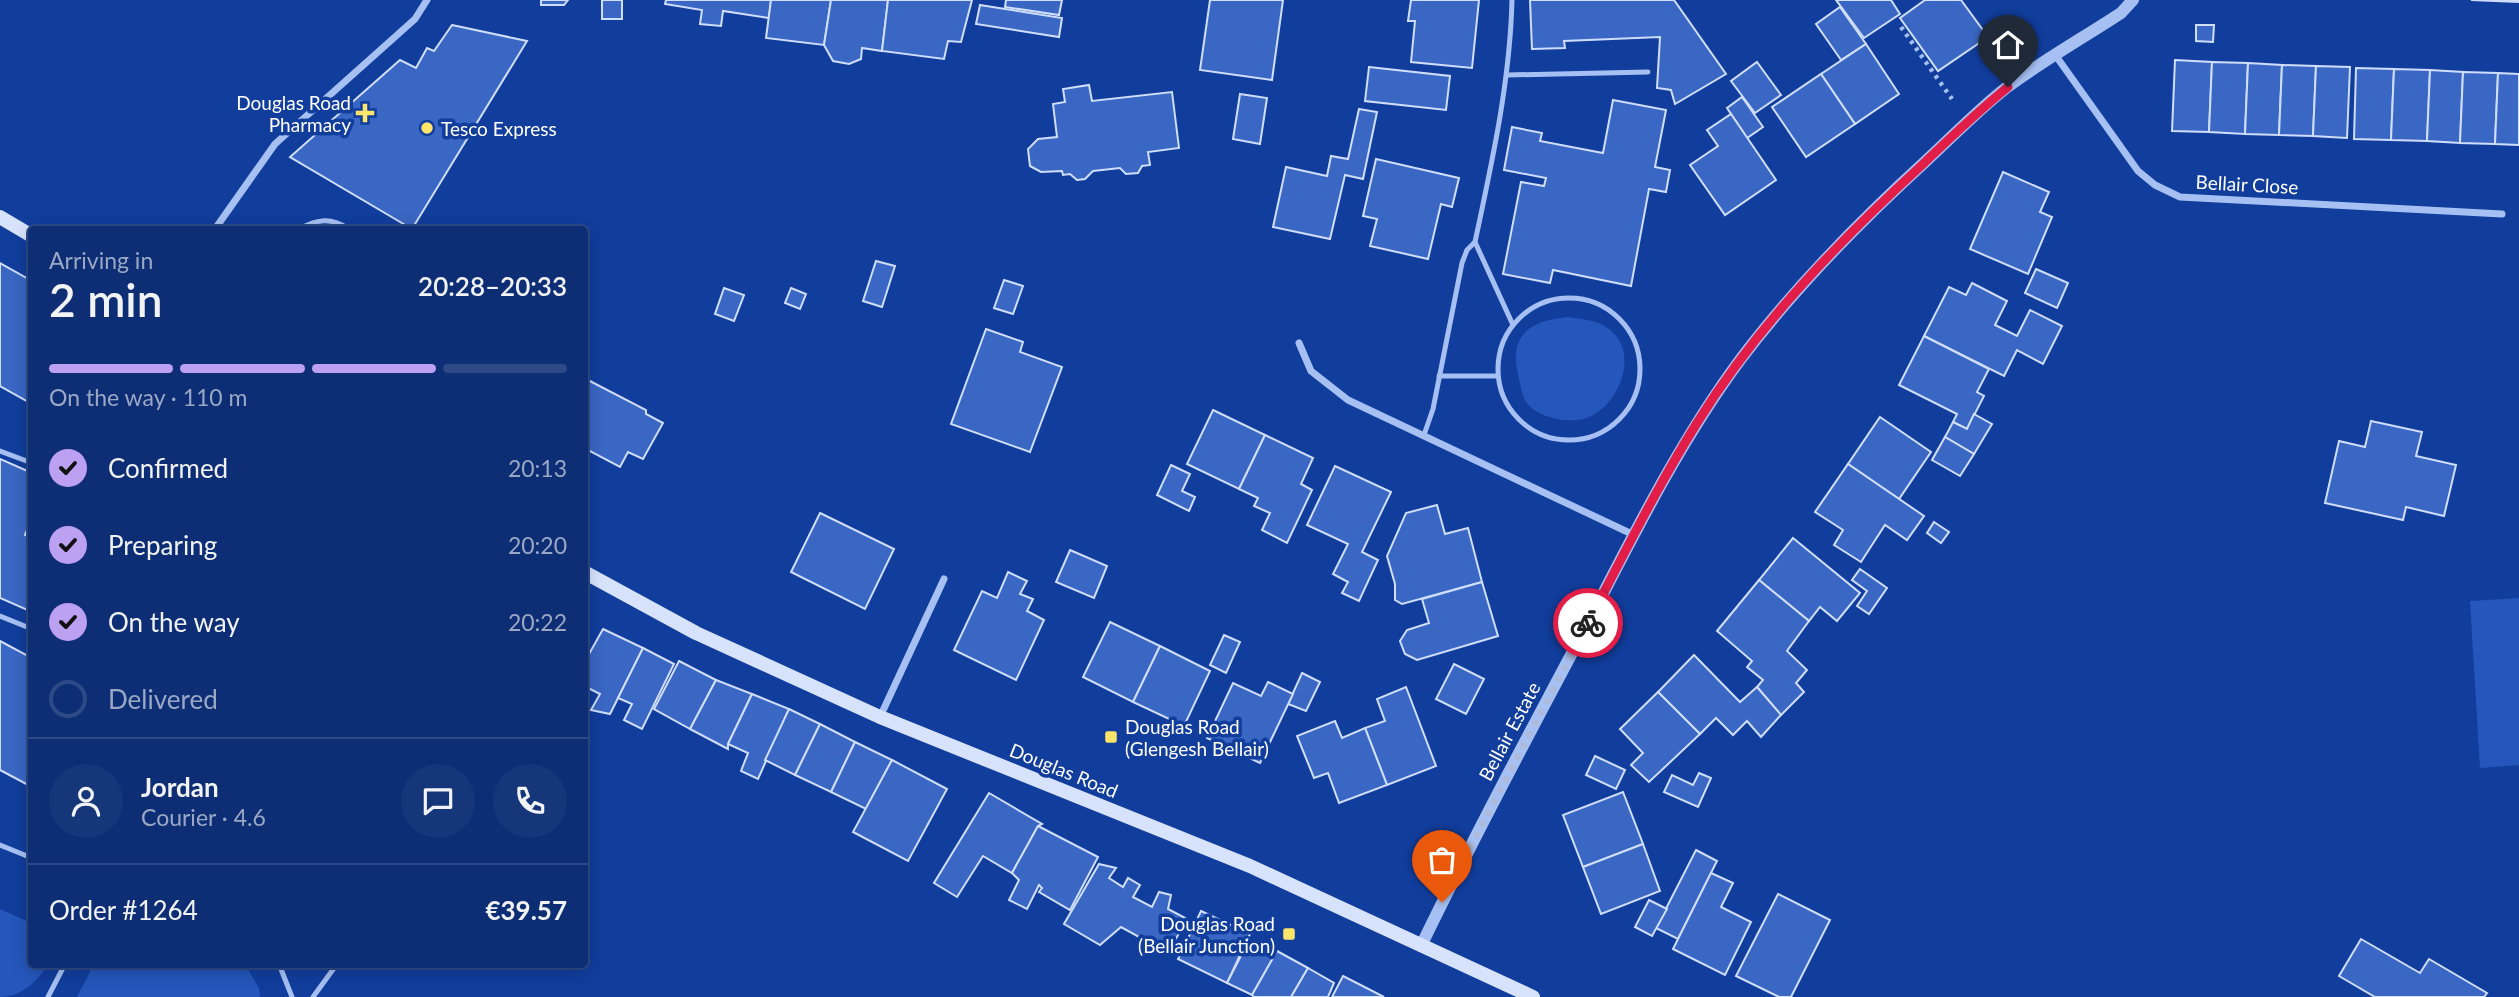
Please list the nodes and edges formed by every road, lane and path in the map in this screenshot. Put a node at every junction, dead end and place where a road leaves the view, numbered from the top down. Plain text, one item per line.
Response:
1 (427, 0) edge
2 (1512, 0) edge
3 (2133, 0) edge
4 (1901, 27) dead end
5 (2056, 56) junction
6 (1648, 72) dead end
7 (1507, 75) junction
8 (1952, 100) dead end
9 (2502, 214) dead end
10 (0, 217) edge
11 (217, 226) edge
12 (306, 226) edge
13 (344, 226) edge
14 (28, 234) edge
15 (1475, 242) junction
16 (1513, 325) junction
17 (1299, 343) dead end
18 (1439, 376) junction
19 (1497, 376) junction
20 (1424, 435) junction
21 (0, 451) edge
22 (28, 462) edge
23 (1634, 535) junction
24 (588, 574) edge
25 (944, 579) dead end
26 (0, 616) edge
27 (28, 627) edge
28 (880, 717) junction
29 (0, 845) edge
30 (28, 856) edge
31 (1420, 946) junction
32 (63, 968) edge
33 (281, 968) edge
34 (334, 968) edge
35 (48, 997) edge
36 (292, 997) edge
37 (313, 997) edge
38 (1532, 997) edge

1 - 11 street
2 - 7 lane
3 - 5 street, Bellair Estate
4 - 8 path
5 - 9 street, Bellair Close
5 - 23 street, Bellair Estate
6 - 7 lane
7 - 15 lane
10 - 14 main road
12 - 13 lane
15 - 16 lane
15 - 18 lane
16 - 19 lane
16 - 19 lane
17 - 20 street
18 - 19 lane
18 - 20 lane
20 - 23 street
21 - 22 lane
23 - 31 street, Bellair Estate
24 - 28 main road, Douglas Road
25 - 28 street
26 - 27 lane
28 - 31 main road, Douglas Road
29 - 30 lane
31 - 38 main road, Douglas Road
32 - 35 lane
33 - 36 lane
34 - 37 lane

